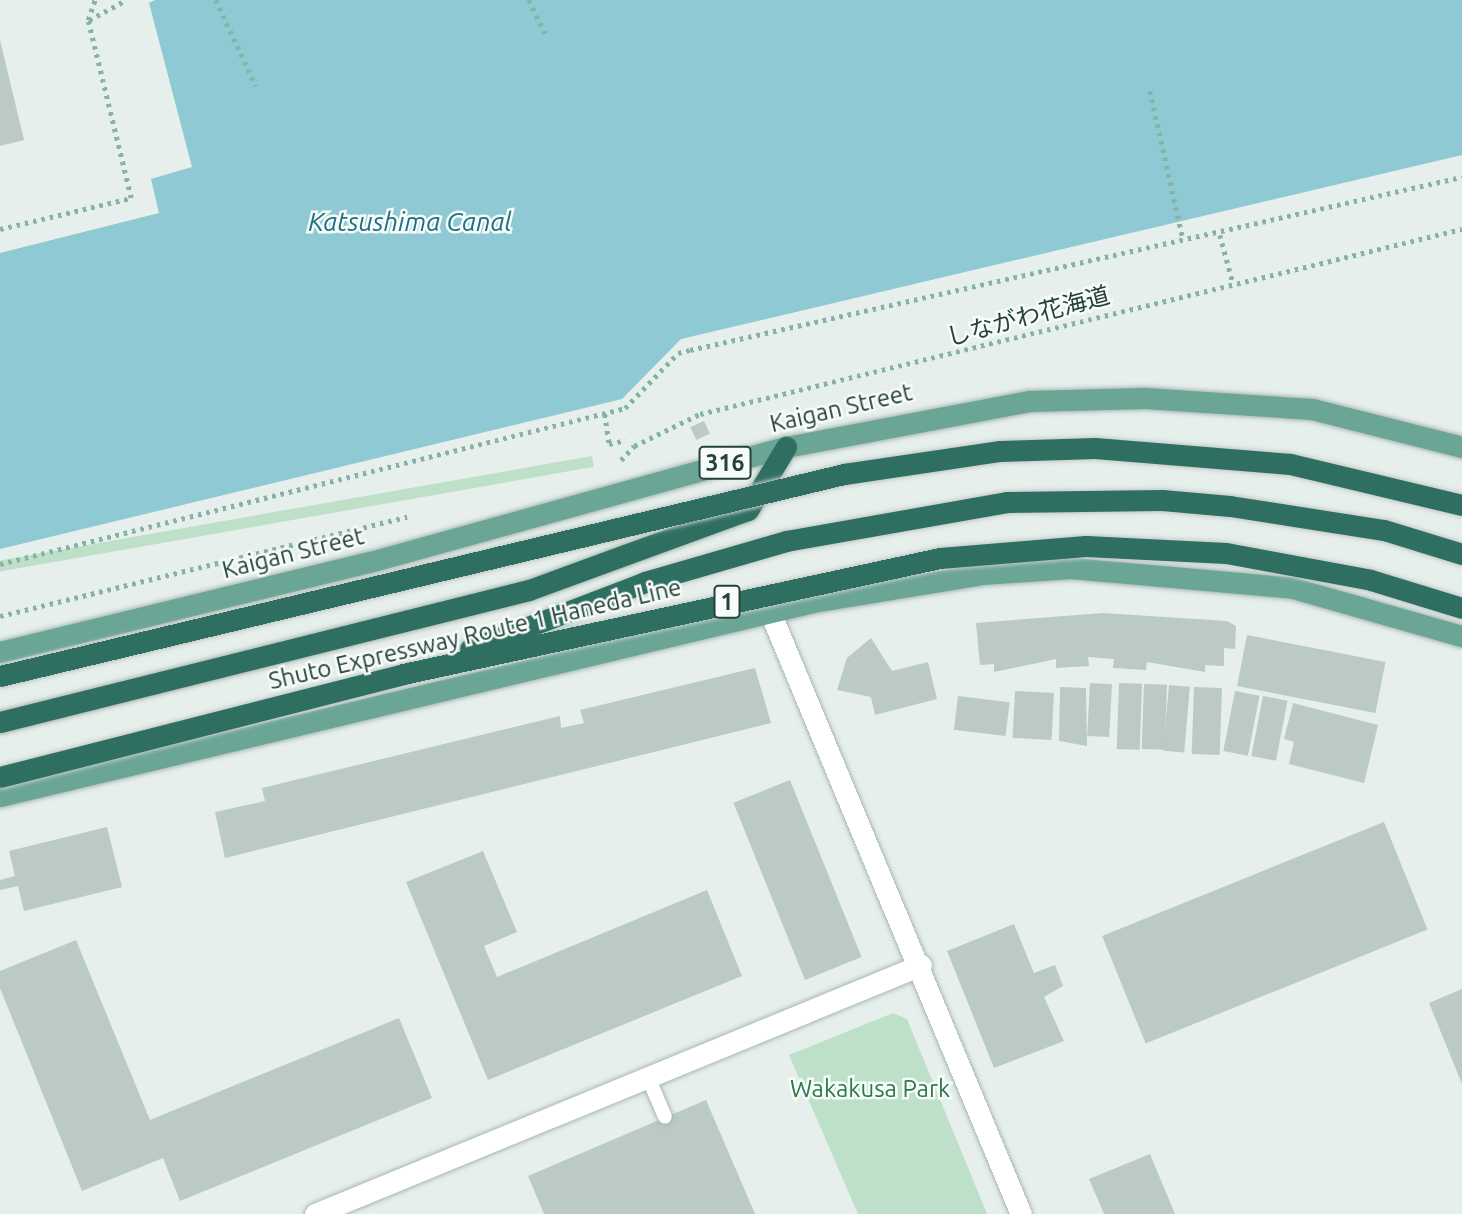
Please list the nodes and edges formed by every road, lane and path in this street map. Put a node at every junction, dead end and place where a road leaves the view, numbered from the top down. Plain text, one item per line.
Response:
1 (95, 0) edge
2 (126, 0) edge
3 (216, 0) edge
4 (528, 0) edge
5 (88, 20) junction
6 (546, 35) dead end
7 (256, 86) dead end
8 (1150, 91) dead end
9 (1462, 177) edge
10 (0, 229) edge
11 (1462, 229) edge
12 (1220, 234) junction
13 (1183, 239) junction
14 (1233, 283) junction
15 (605, 414) junction
16 (626, 440) dead end
17 (786, 447) junction
18 (1462, 447) edge
19 (632, 463) dead end
20 (1462, 505) edge
21 (417, 515) dead end
22 (1462, 554) edge
23 (0, 564) edge
24 (1462, 608) edge
25 (770, 612) junction
26 (0, 616) edge
27 (1462, 636) edge
28 (0, 652) edge
29 (403, 674) junction
30 (0, 676) edge
31 (0, 722) edge
32 (0, 777) edge
33 (0, 796) edge
34 (921, 965) junction
35 (648, 1077) junction
36 (665, 1117) dead end
37 (315, 1214) edge
38 (1021, 1214) edge

1 - 5 path
2 - 5 path
3 - 7 path
4 - 6 path
5 - 10 path
8 - 13 path
9 - 12 path
11 - 14 path, しながわ花海道
12 - 13 path
12 - 14 path
13 - 15 path
14 - 19 path, しながわ花海道
15 - 16 path
15 - 23 path
17 - 18 main road, Kaigan Street / 316
17 - 28 main road, Kaigan Street / 316
17 - 31 highway
20 - 30 highway, bridge
21 - 26 path
22 - 29 highway, bridge
24 - 29 highway, Shuto Expressway Route 1 Haneda Line / 1, bridge
25 - 27 main road
25 - 33 main road
25 - 34 street
29 - 32 highway, Shuto Expressway Route 1 Haneda Line / 1, bridge
34 - 35 street
34 - 38 street
35 - 36 lane
35 - 37 street

